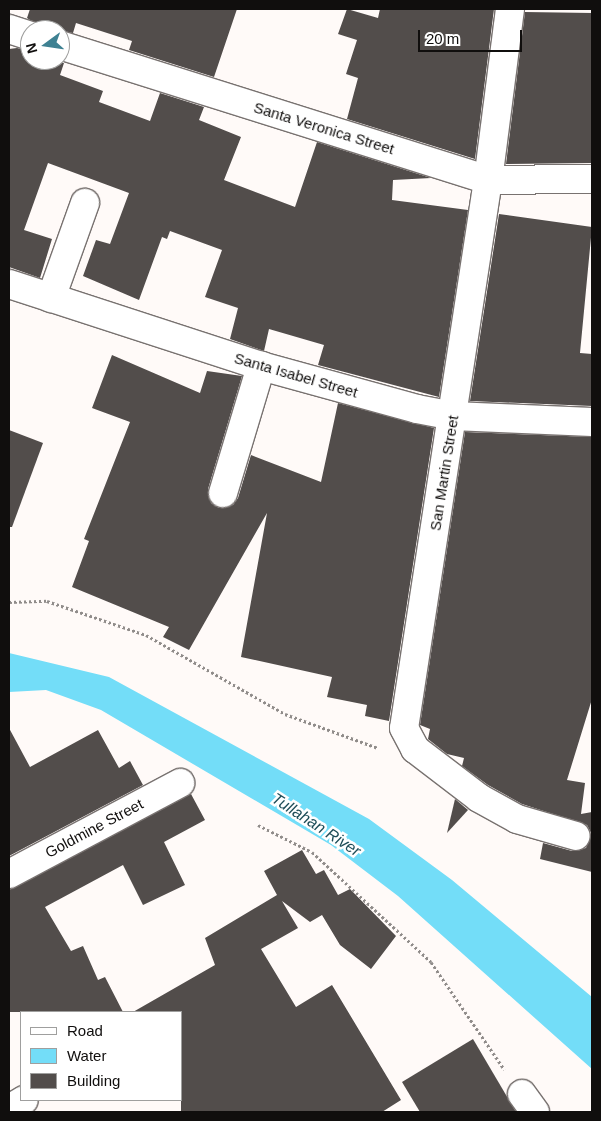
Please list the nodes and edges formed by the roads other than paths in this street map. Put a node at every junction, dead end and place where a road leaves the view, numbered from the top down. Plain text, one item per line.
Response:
1 (510, 9) edge
2 (70, 48) edge
3 (592, 179) edge
4 (488, 180) junction
5 (86, 203) dead end
6 (9, 284) edge
7 (51, 298) junction
8 (261, 366) junction
9 (453, 416) junction
10 (592, 422) edge
11 (223, 493) dead end
12 (180, 782) dead end
13 (576, 836) dead end
14 (9, 874) edge
15 (22, 1101) edge
16 (9, 1109) edge

1 - 4 street, San Martin Street
2 - 4 street, Santa Veronica Street
3 - 4 street, Santa Veronica Street
4 - 9 street, San Martin Street
5 - 7 street
6 - 7 street, Santa Isabel Street
7 - 8 street, Santa Isabel Street
8 - 9 street, Santa Isabel Street
8 - 11 street
9 - 10 street, Santa Isabel Street
9 - 13 street, San Martin Street
12 - 14 street, Goldmine Street
15 - 16 street

